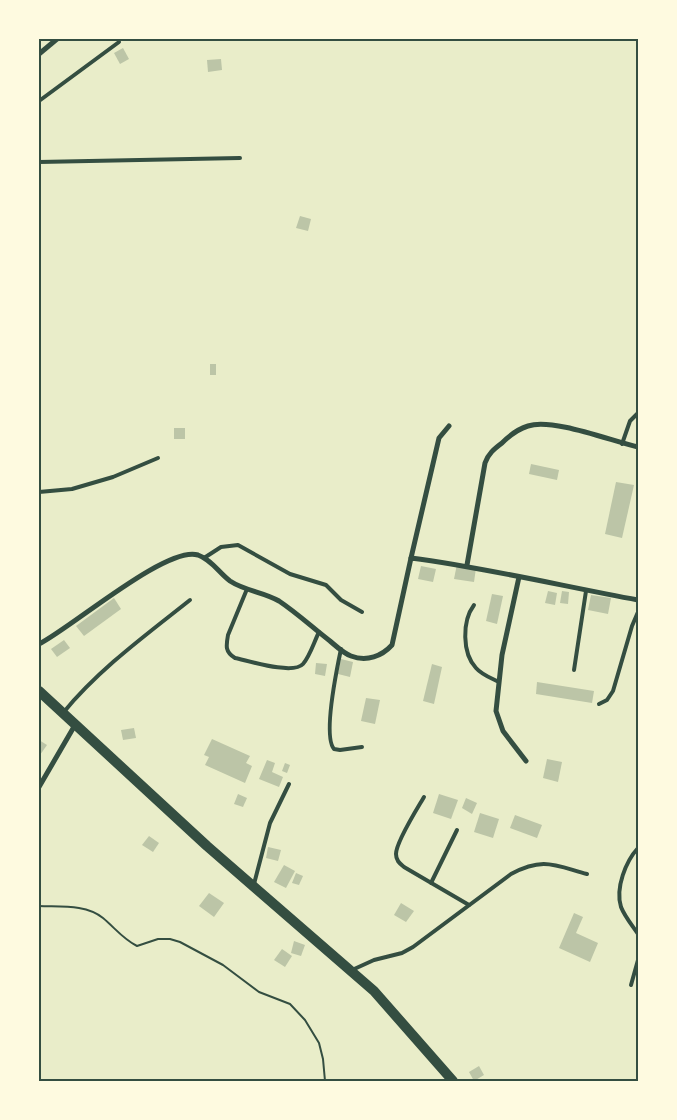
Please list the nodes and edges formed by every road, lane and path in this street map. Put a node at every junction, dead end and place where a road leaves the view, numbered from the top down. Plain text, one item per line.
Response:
1 (57, 39) edge
2 (119, 42) dead end
3 (39, 54) edge
4 (39, 101) edge
5 (240, 158) dead end
6 (39, 162) edge
7 (638, 413) edge
8 (449, 426) dead end
9 (622, 444) junction
10 (638, 448) edge
11 (158, 458) dead end
12 (39, 492) edge
13 (204, 558) junction
14 (411, 558) junction
15 (467, 565) junction
16 (519, 577) junction
17 (247, 589) junction
18 (586, 590) junction
19 (190, 600) dead end
20 (638, 600) edge
21 (474, 605) dead end
22 (362, 612) dead end
23 (638, 612) edge
24 (319, 632) junction
25 (39, 644) edge
26 (341, 650) junction
27 (574, 670) dead end
28 (499, 682) junction
29 (39, 691) edge
30 (599, 704) dead end
31 (63, 714) junction
32 (75, 725) junction
33 (362, 746) dead end
34 (526, 761) dead end
35 (289, 784) dead end
36 (39, 787) edge
37 (424, 797) dead end
38 (457, 830) dead end
39 (638, 848) edge
40 (587, 874) dead end
41 (431, 883) junction
42 (253, 886) junction
43 (468, 905) junction
44 (39, 906) edge
45 (638, 934) edge
46 (638, 960) edge
47 (350, 970) junction
48 (631, 985) dead end
49 (325, 1081) edge
50 (453, 1081) edge

1 - 3 street
2 - 4 lane
5 - 6 lane
7 - 9 lane
8 - 14 street
9 - 10 street
9 - 15 street
11 - 12 lane
13 - 17 street
13 - 22 lane
13 - 25 street
14 - 15 street
14 - 26 street
15 - 16 street
16 - 18 street
16 - 28 street
17 - 24 street
17 - 24 lane
18 - 20 street
18 - 27 lane
19 - 31 lane
21 - 28 lane
23 - 30 lane
24 - 26 street
26 - 33 lane
28 - 34 street
29 - 31 main road
31 - 32 main road
32 - 36 street
32 - 42 main road
35 - 42 lane
37 - 41 lane
38 - 41 lane
39 - 45 lane
40 - 43 lane
41 - 43 lane
42 - 47 main road
43 - 47 lane
44 - 49 path
46 - 48 lane
47 - 50 main road

